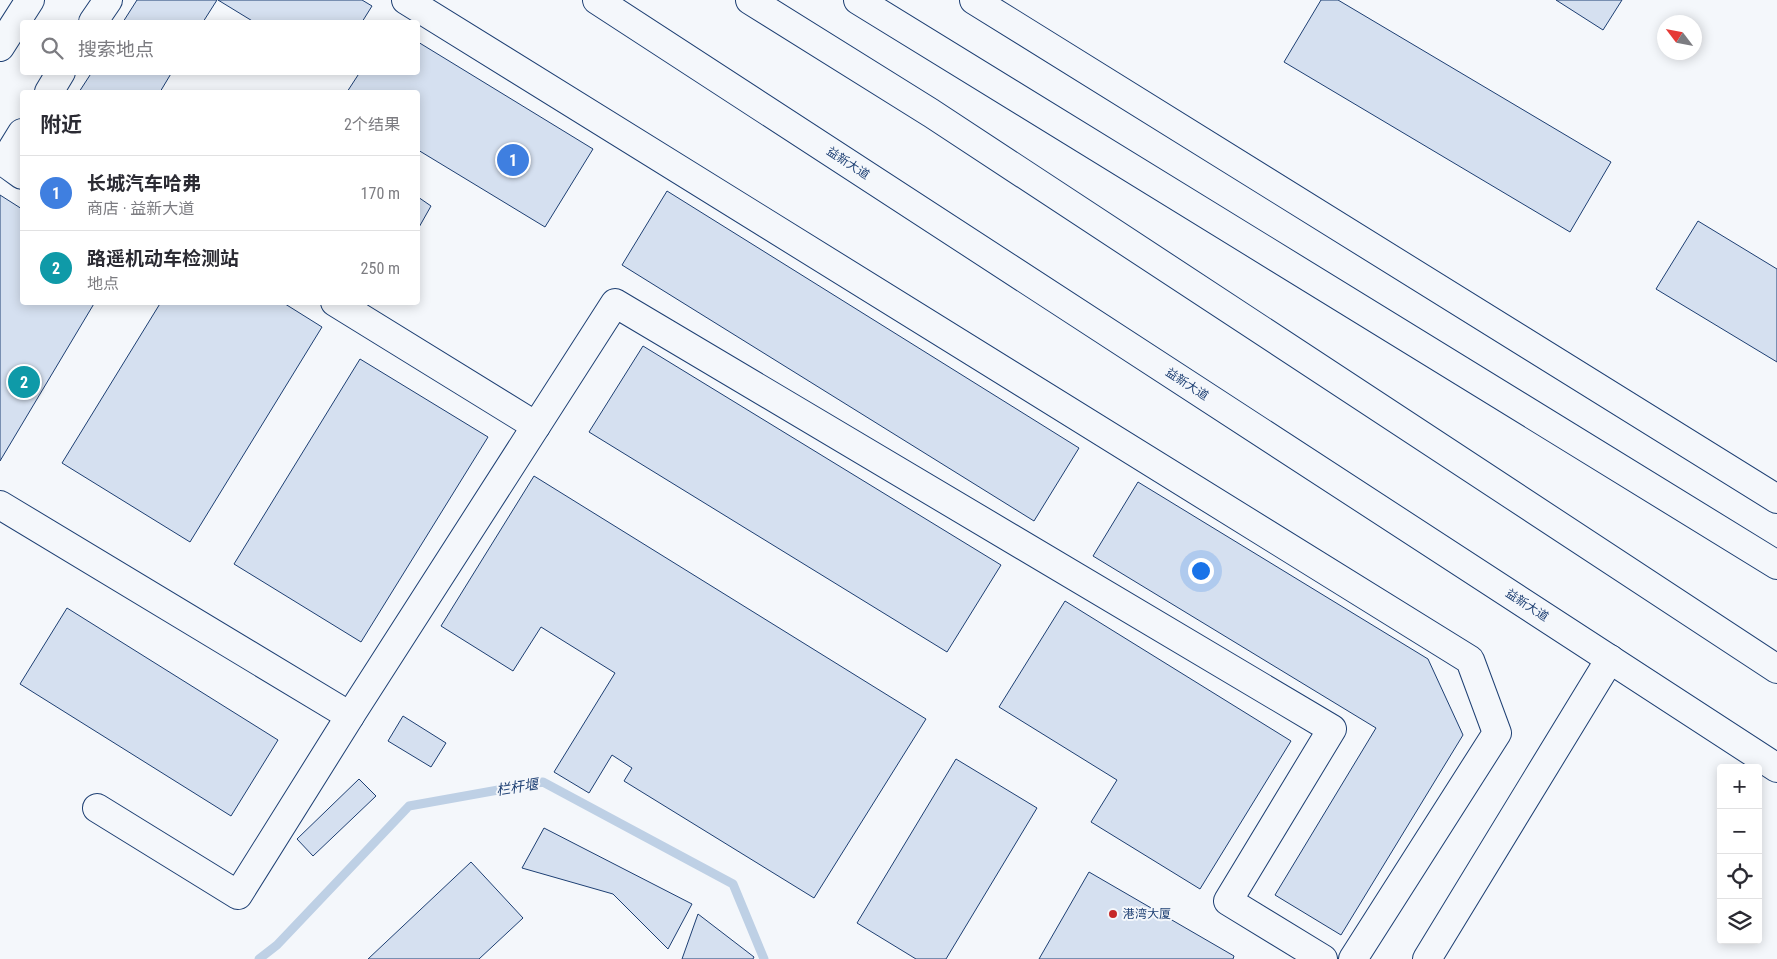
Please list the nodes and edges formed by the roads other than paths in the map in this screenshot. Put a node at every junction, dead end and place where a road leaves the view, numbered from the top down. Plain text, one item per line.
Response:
1 (30, 0) edge
2 (108, 0) edge
3 (406, 0) edge
4 (597, 0) edge
5 (750, 0) edge
6 (858, 0) edge
7 (974, 0) edge
8 (94, 20) edge
9 (0, 47) edge
10 (59, 75) edge
11 (50, 90) edge
12 (20, 136) edge
13 (20, 173) edge
14 (340, 305) edge
15 (536, 426) junction
16 (1777, 499) edge
17 (0, 505) edge
18 (1777, 566) edge
19 (1610, 659) junction
20 (1777, 669) edge
21 (350, 716) junction
22 (1777, 768) edge
23 (97, 808) dead end
24 (1323, 959) edge
25 (1353, 959) edge
26 (1427, 959) edge

1 - 9 main road
2 - 8 main road
3 - 25 main road
4 - 19 main road, 益新大道
5 - 20 main road
6 - 18 main road
7 - 16 main road
10 - 11 main road
12 - 13 main road
14 - 15 main road
15 - 21 main road
15 - 24 main road
17 - 21 main road
19 - 22 main road, 益新大道
19 - 26 main road
21 - 23 main road

